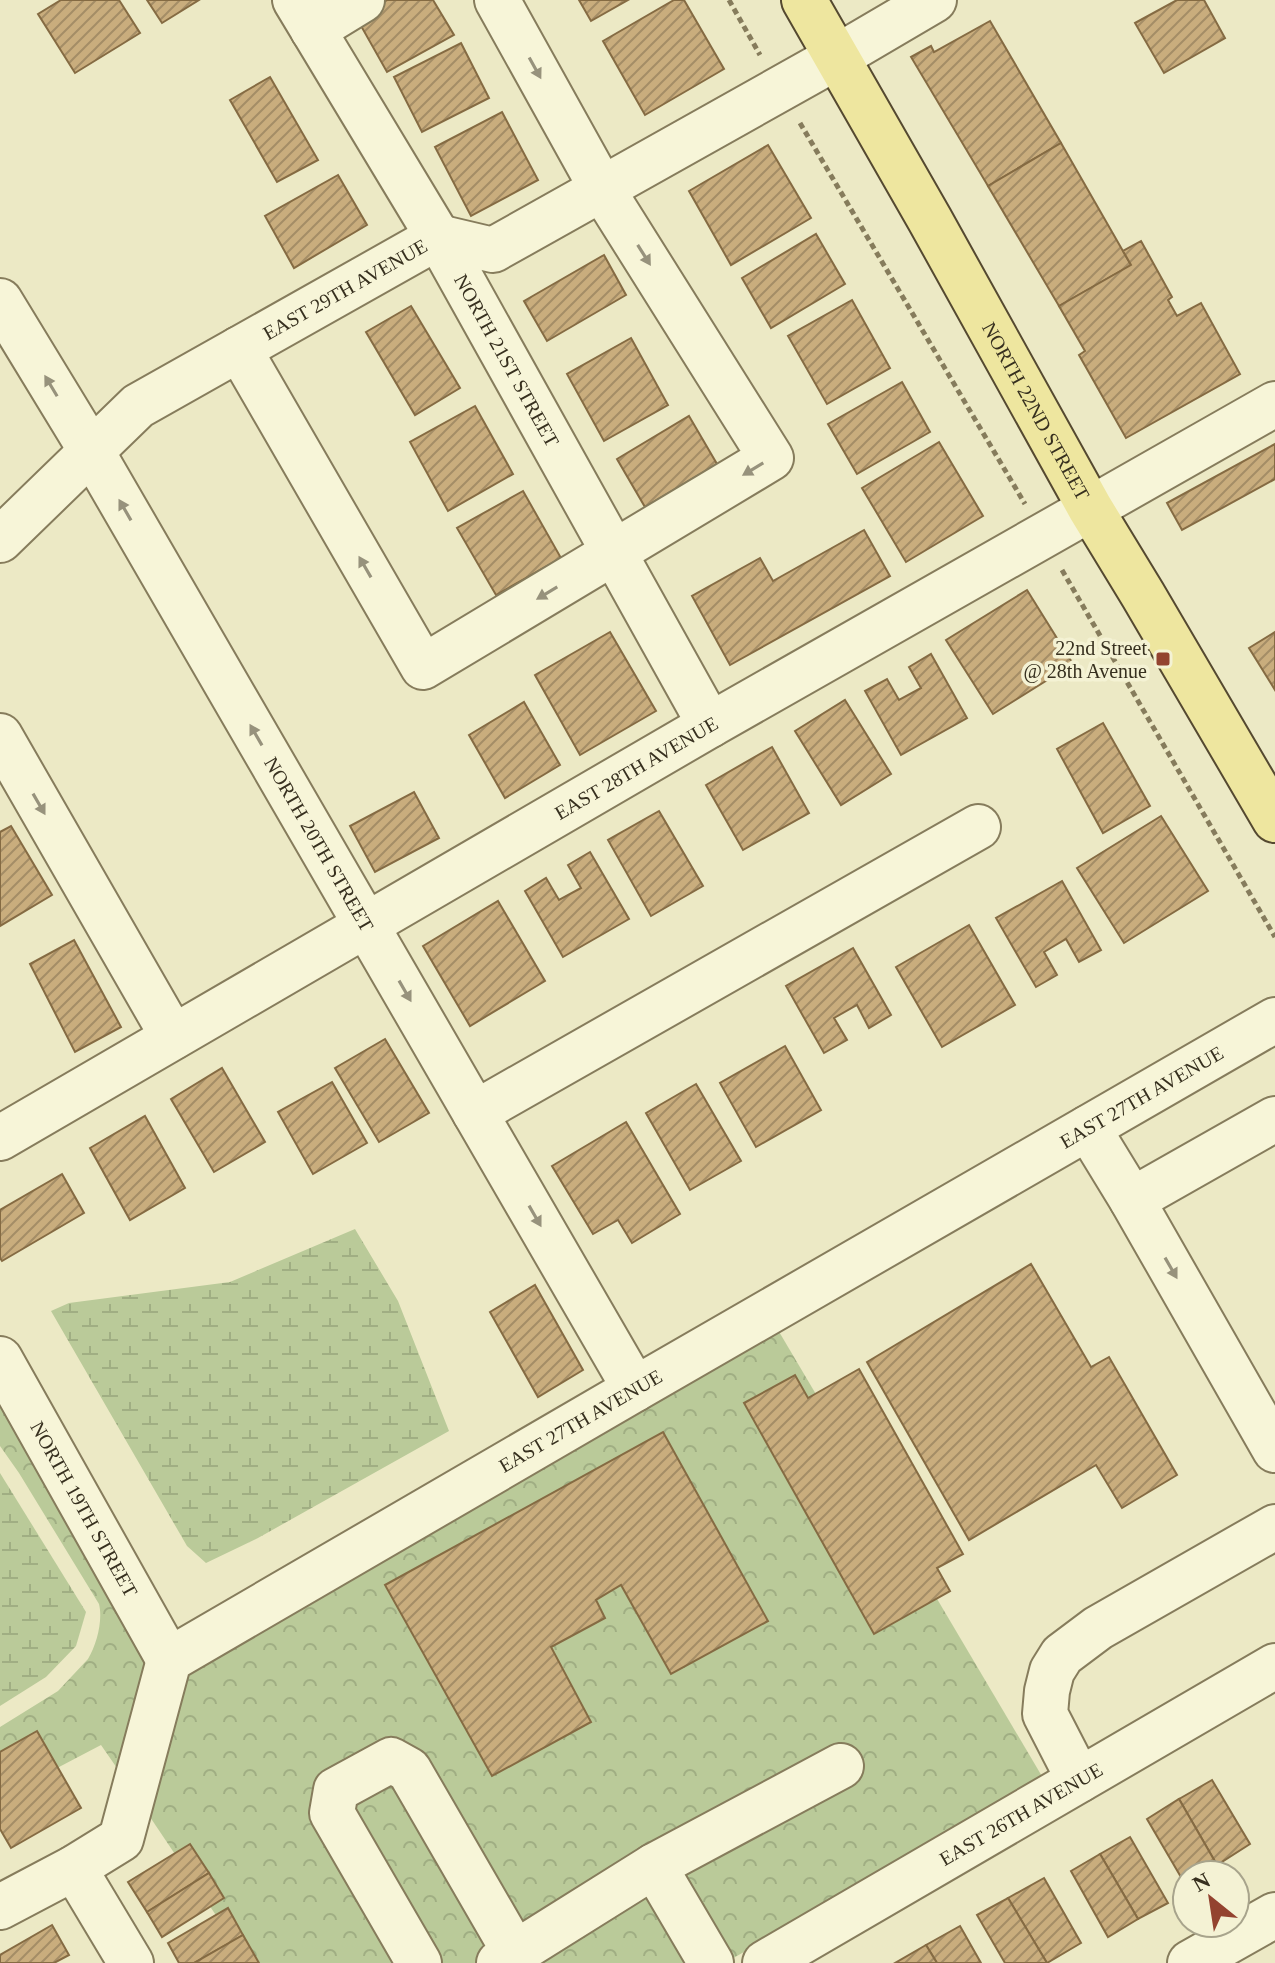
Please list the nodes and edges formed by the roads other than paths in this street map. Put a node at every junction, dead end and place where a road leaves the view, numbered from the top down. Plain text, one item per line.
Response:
1 (362, 0) edge
2 (497, 0) edge
3 (804, 0) edge
4 (934, 0) edge
5 (304, 15) edge
6 (837, 57) junction
7 (602, 189) junction
8 (438, 237) junction
9 (0, 301) edge
10 (239, 349) junction
11 (1275, 404) edge
12 (92, 452) junction
13 (1090, 508) junction
14 (0, 540) edge
15 (614, 553) junction
16 (710, 725) junction
17 (0, 736) edge
18 (1273, 810) edge
19 (978, 827) dead end
20 (366, 923) junction
21 (1275, 1020) edge
22 (173, 1037) junction
23 (475, 1113) junction
24 (1275, 1119) edge
25 (1088, 1128) junction
26 (0, 1138) edge
27 (1132, 1200) junction
28 (0, 1359) edge
29 (635, 1389) junction
30 (1275, 1450) edge
31 (1275, 1527) edge
32 (169, 1660) junction
33 (1275, 1666) edge
34 (841, 1766) dead end
35 (1079, 1780) junction
36 (654, 1866) junction
37 (74, 1868) junction
38 (0, 1907) edge
39 (1275, 1915) edge
40 (507, 1958) edge
41 (131, 1963) edge
42 (419, 1963) edge
43 (711, 1963) edge
44 (765, 1963) edge
45 (1190, 1963) edge

1 - 5 street
2 -> 7 street
3 - 6 main road, NORTH 22ND STREET
4 - 6 street, EAST 29TH AVENUE
5 - 8 street, NORTH 21ST STREET
6 - 7 street, EAST 29TH AVENUE
6 - 13 main road, NORTH 22ND STREET
7 - 8 street, EAST 29TH AVENUE
7 -> 15 street
8 - 10 street, EAST 29TH AVENUE
8 - 15 street, NORTH 21ST STREET
12 -> 9 street, NORTH 20TH STREET
10 - 12 street, EAST 29TH AVENUE
15 -> 10 street
11 - 13 street, EAST 28TH AVENUE
12 - 14 street, EAST 29TH AVENUE
20 -> 12 street, NORTH 20TH STREET
13 - 16 street, EAST 28TH AVENUE
13 - 18 main road, NORTH 22ND STREET
15 - 16 street, NORTH 21ST STREET
16 - 20 street, EAST 28TH AVENUE
17 -> 22 street
19 - 23 street
20 - 22 street, EAST 28TH AVENUE
20 -> 23 street, NORTH 20TH STREET
21 - 25 street, EAST 27TH AVENUE
22 - 26 street, EAST 28TH AVENUE
23 -> 29 street, NORTH 20TH STREET
24 - 27 street
25 - 27 street
25 - 29 street, EAST 27TH AVENUE
27 -> 30 street
28 - 32 street, NORTH 19TH STREET
29 - 32 street, EAST 27TH AVENUE
31 - 35 street
32 - 37 street
33 - 35 street, EAST 26TH AVENUE
34 - 36 street
35 - 44 street, EAST 26TH AVENUE
36 - 40 street
36 - 43 street
37 - 38 street
37 - 41 street
39 - 45 street
40 - 42 street

